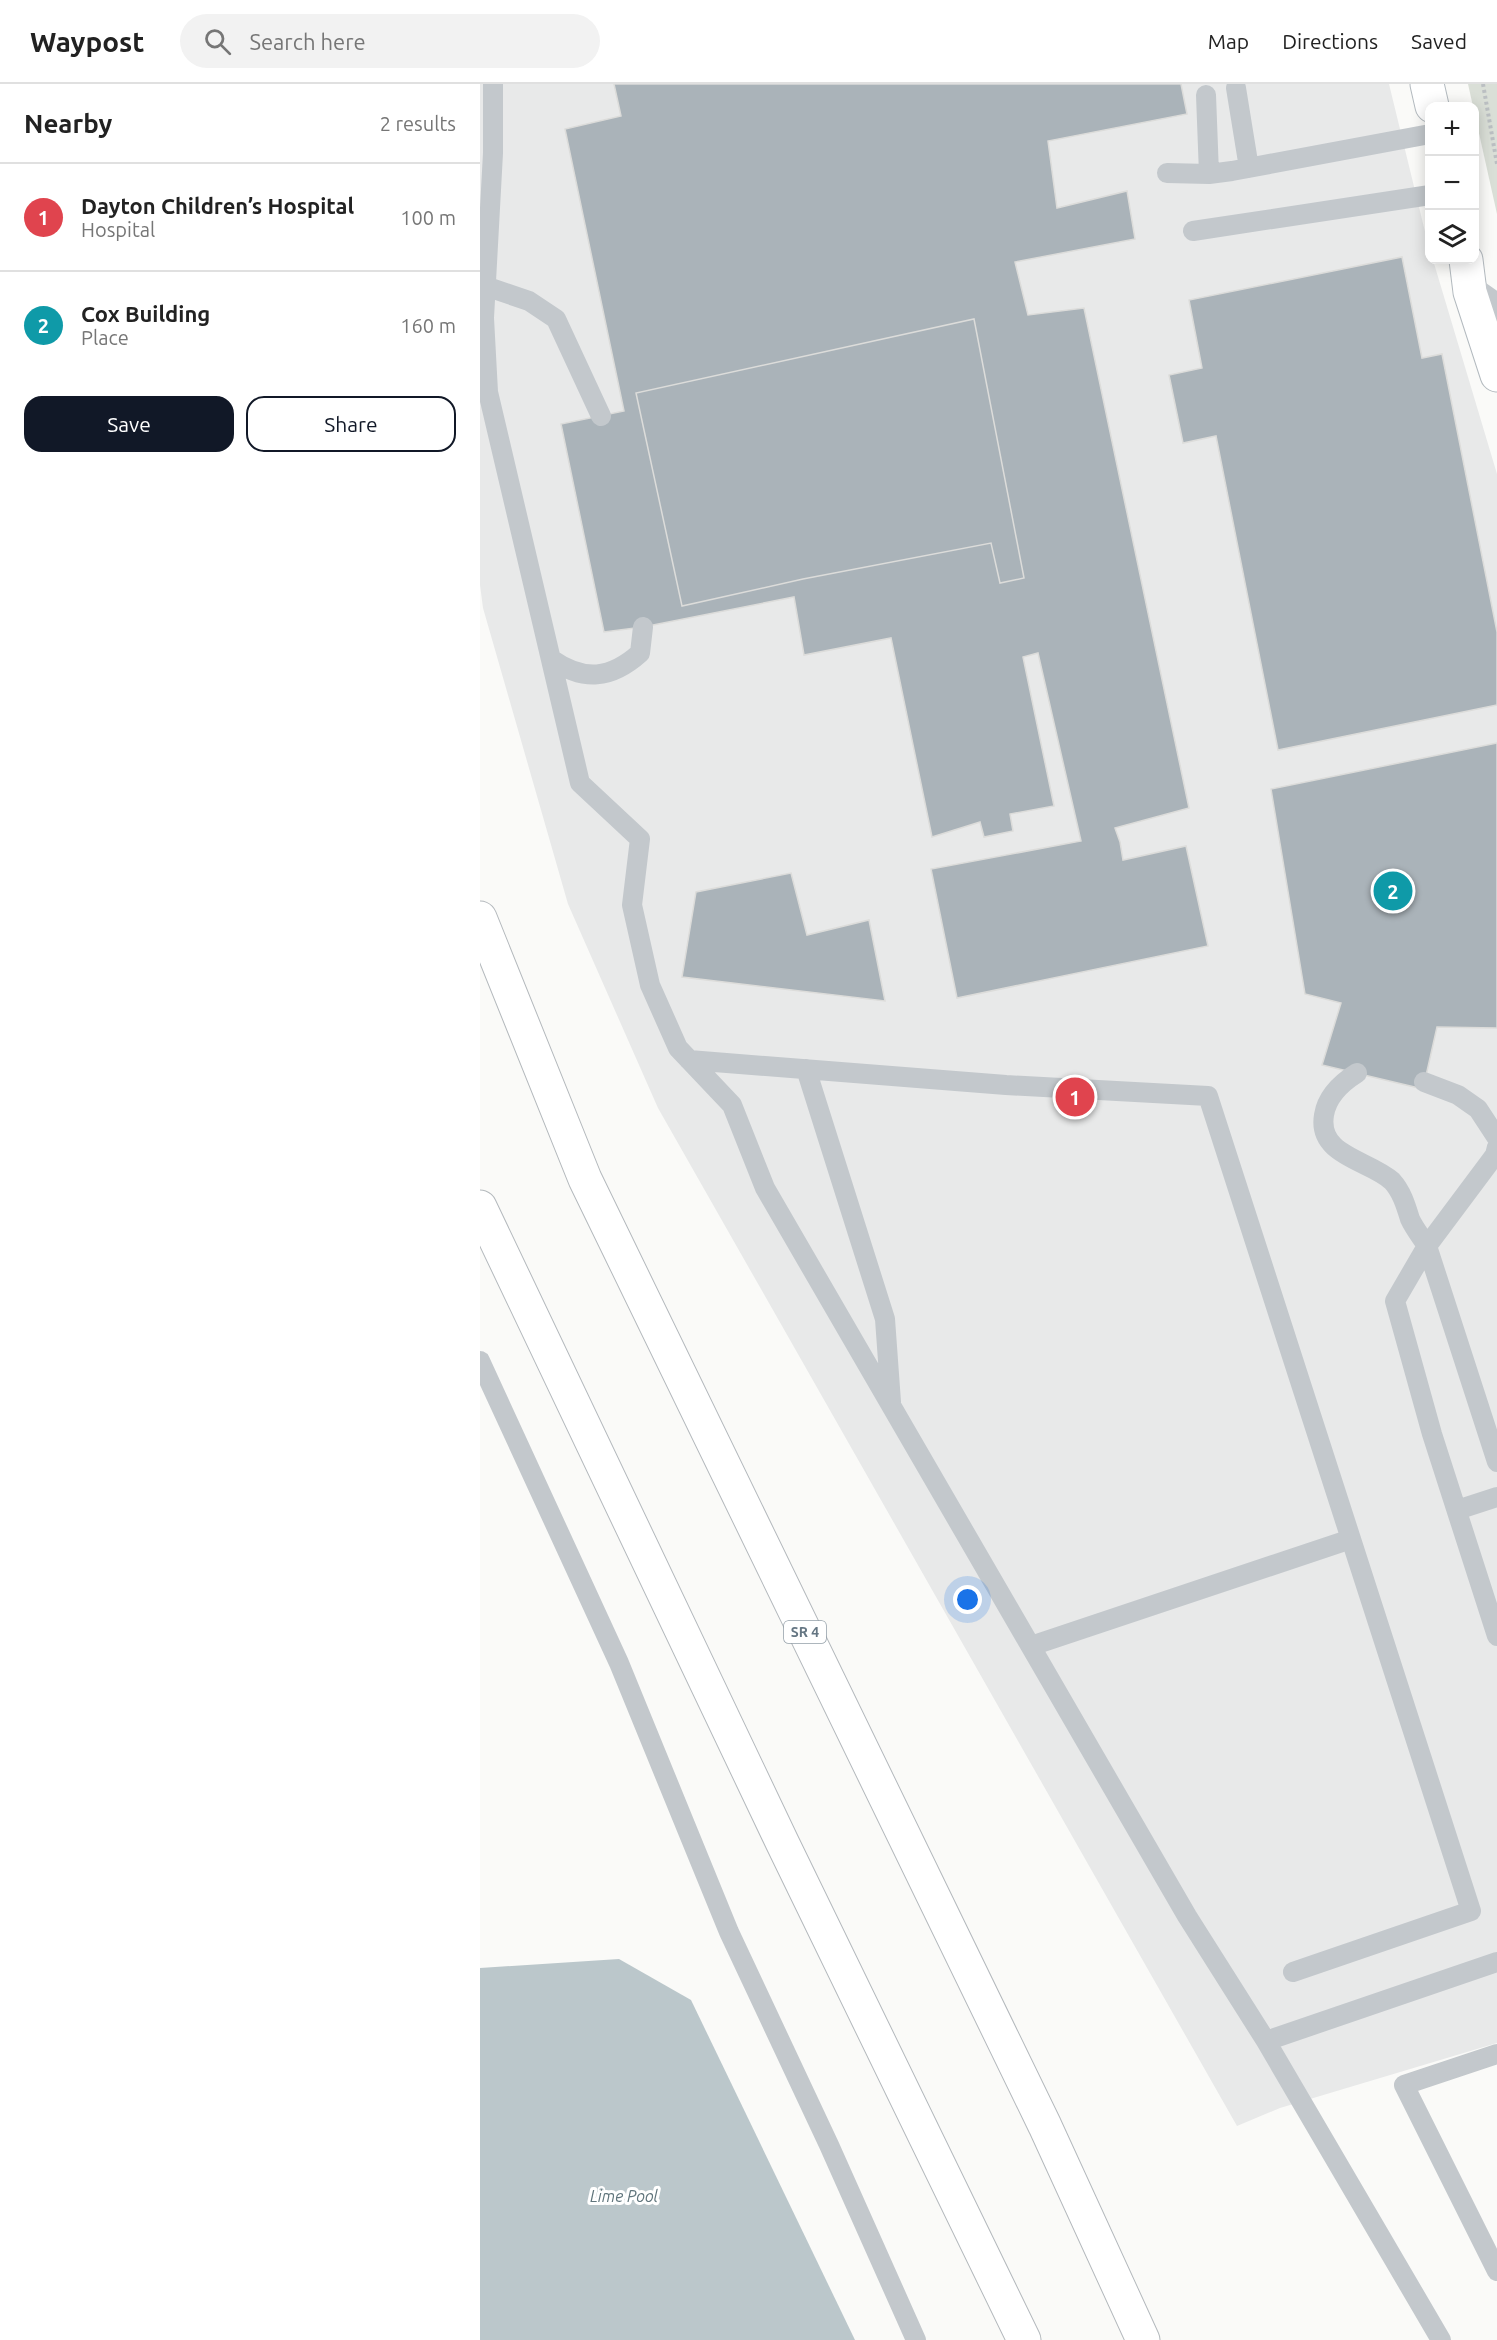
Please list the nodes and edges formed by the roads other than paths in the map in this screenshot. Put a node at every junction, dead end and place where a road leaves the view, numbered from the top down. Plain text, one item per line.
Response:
1 (493, 84) edge
2 (1427, 84) edge
3 (1236, 88) dead end
4 (1206, 95) dead end
5 (1431, 102) edge
6 (1425, 135) edge
7 (1249, 168) junction
8 (1167, 173) dead end
9 (1209, 174) junction
10 (1425, 196) edge
11 (1193, 231) dead end
12 (1467, 264) edge
13 (485, 286) junction
14 (1470, 292) junction
15 (1497, 311) edge
16 (1497, 375) edge
17 (601, 416) dead end
18 (643, 627) dead end
19 (551, 659) junction
20 (480, 918) edge
21 (689, 1060) junction
22 (806, 1069) junction
23 (1357, 1073) dead end
24 (1424, 1082) dead end
25 (1497, 1138) edge
26 (1497, 1147) edge
27 (480, 1207) edge
28 (1427, 1246) junction
29 (480, 1361) edge
30 (892, 1406) junction
31 (1497, 1462) edge
32 (1497, 1497) edge
33 (1457, 1510) junction
34 (1351, 1539) junction
35 (1497, 1636) edge
36 (1031, 1646) junction
37 (1497, 1962) edge
38 (1293, 1972) dead end
39 (1266, 2041) junction
40 (1497, 2054) edge
41 (1045, 2126) junction
42 (1497, 2271) edge
43 (916, 2340) edge
44 (1024, 2340) edge
45 (1143, 2340) edge
46 (1161, 2340) edge
47 (1441, 2340) edge

1 - 13 lane
2 - 5 main road
3 - 7 lane
4 - 9 lane
6 - 7 lane
7 - 9 lane
8 - 9 lane
10 - 11 lane
12 - 14 main road
13 - 17 lane
13 - 19 lane
14 - 15 street
14 - 16 main road
18 - 19 lane
19 - 21 lane
20 - 41 main road, SR 4
21 - 22 lane
21 - 30 lane
22 - 30 lane
22 - 34 lane
23 - 28 lane
24 - 25 lane
26 - 28 lane
27 - 44 main road
28 - 31 lane
28 - 33 lane
29 - 43 lane
30 - 36 lane
32 - 33 lane
33 - 35 lane
34 - 36 lane
34 - 38 lane
36 - 39 lane
37 - 39 lane
39 - 47 lane
40 - 42 lane
41 - 45 main road, SR 4
41 - 46 main road

